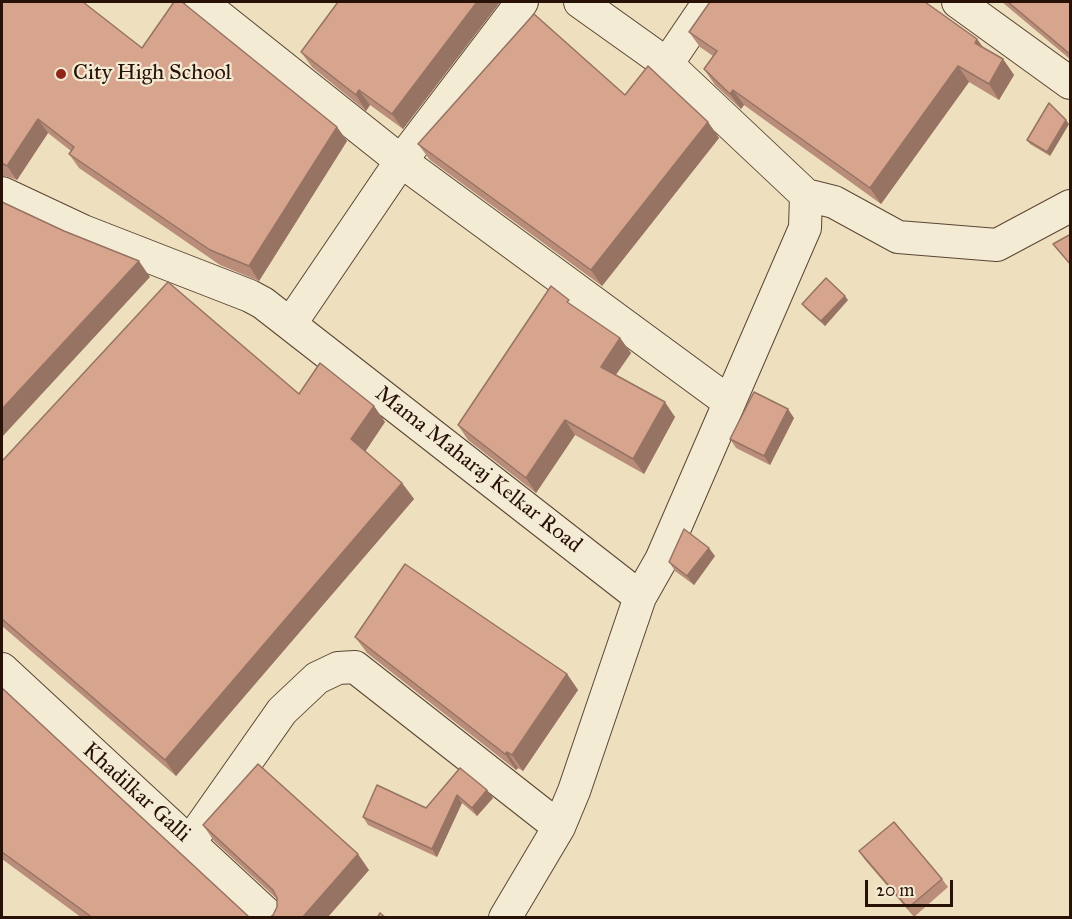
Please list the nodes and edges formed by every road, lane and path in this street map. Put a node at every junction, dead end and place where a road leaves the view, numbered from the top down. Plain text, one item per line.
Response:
1 (201, 2) edge
2 (522, 2) edge
3 (580, 2) edge
4 (709, 2) edge
5 (958, 2) edge
6 (667, 64) junction
7 (1071, 83) edge
8 (401, 160) junction
9 (2, 193) edge
10 (806, 195) junction
11 (1071, 206) edge
12 (182, 269) junction
13 (158, 295) edge
14 (291, 323) junction
15 (729, 402) junction
16 (640, 597) junction
17 (2, 669) edge
18 (559, 827) junction
19 (190, 842) junction
20 (271, 918) edge
21 (505, 918) edge

1 - 8 street
2 - 8 street
3 - 6 street
4 - 6 street
5 - 7 street
6 - 10 street
8 - 14 street
8 - 15 street
9 - 12 street, Mama Maharaj Kelkar Road
10 - 11 street
10 - 15 street
12 - 13 street
12 - 14 street, Mama Maharaj Kelkar Road
14 - 16 street, Mama Maharaj Kelkar Road
15 - 16 street
16 - 18 street
17 - 19 street, Khadilkar Galli
18 - 19 street
18 - 21 street
19 - 20 street, Khadilkar Galli

